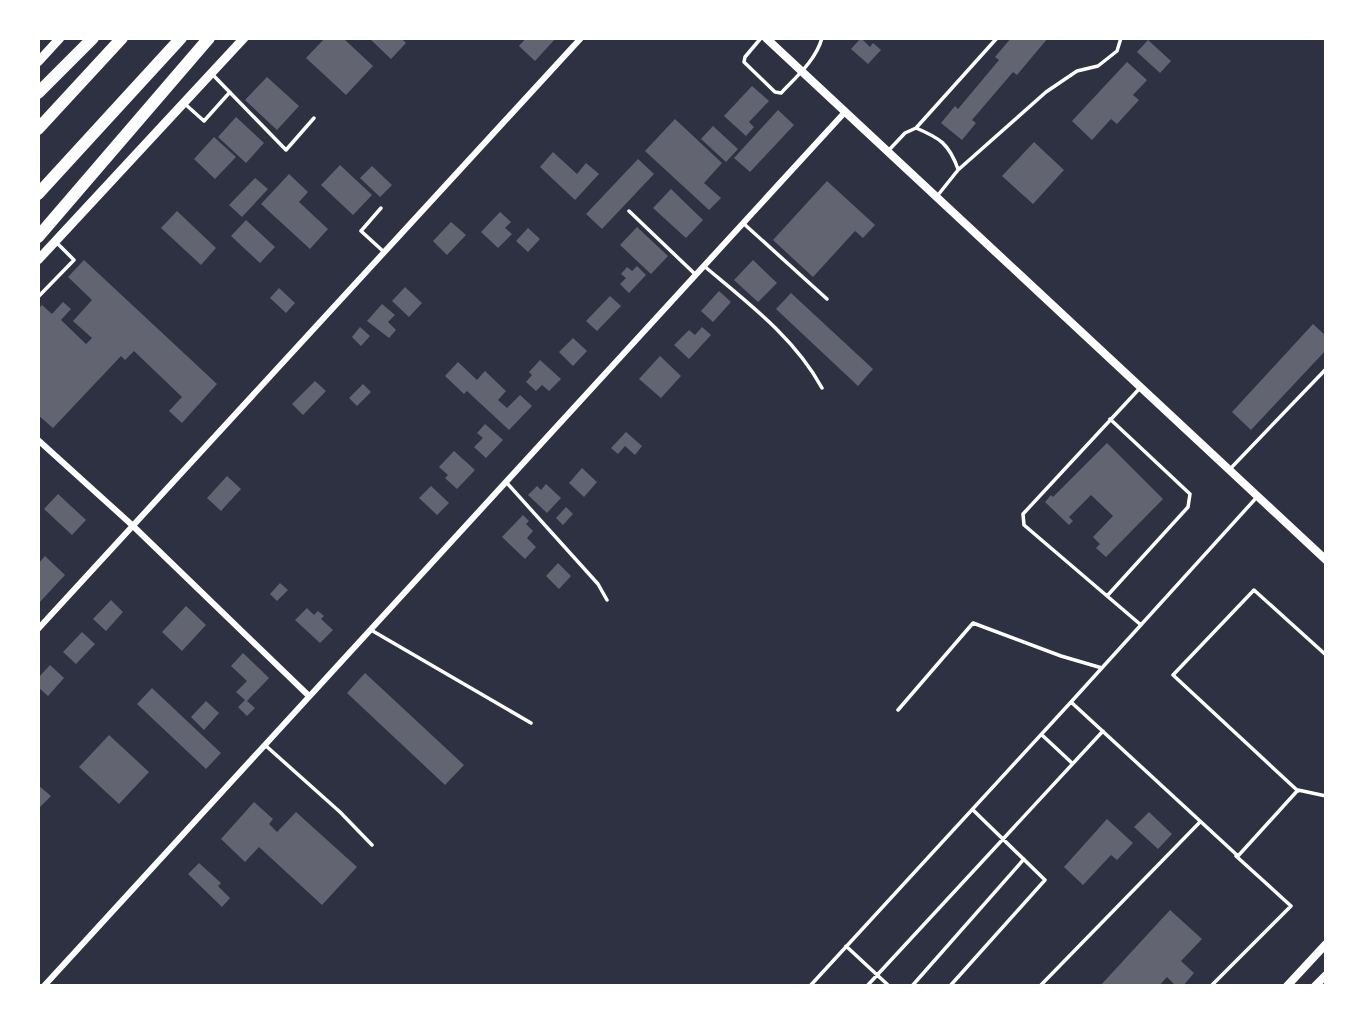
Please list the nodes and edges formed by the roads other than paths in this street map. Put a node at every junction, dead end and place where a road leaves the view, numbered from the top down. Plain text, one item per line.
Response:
1 (60, 38) edge
2 (93, 38) edge
3 (122, 38) edge
4 (181, 38) edge
5 (209, 38) edge
6 (244, 38) edge
7 (581, 38) edge
8 (764, 38) edge
9 (822, 38) edge
10 (997, 38) edge
11 (1121, 38) edge
12 (38, 62) edge
13 (802, 71) junction
14 (212, 74) junction
15 (230, 92) junction
16 (38, 93) edge
17 (184, 104) junction
18 (845, 112) junction
19 (314, 118) dead end
20 (916, 128) junction
21 (38, 130) edge
22 (887, 151) junction
23 (958, 170) junction
24 (38, 194) edge
25 (936, 197) junction
26 (381, 208) dead end
27 (629, 211) dead end
28 (743, 223) junction
29 (38, 237) edge
30 (55, 242) junction
31 (384, 252) junction
32 (38, 260) edge
33 (704, 265) junction
34 (696, 275) junction
35 (38, 297) edge
36 (827, 299) dead end
37 (1325, 369) edge
38 (1140, 387) junction
39 (822, 388) dead end
40 (1110, 419) junction
41 (38, 440) edge
42 (1228, 470) junction
43 (506, 482) junction
44 (1257, 497) junction
45 (132, 525) junction
46 (1325, 560) edge
47 (1107, 596) junction
48 (607, 600) dead end
49 (1141, 625) junction
50 (38, 629) edge
51 (371, 630) junction
52 (1325, 655) edge
53 (1102, 668) junction
54 (309, 696) junction
55 (1071, 702) junction
56 (898, 710) dead end
57 (531, 723) dead end
58 (1102, 731) junction
59 (1042, 735) junction
60 (265, 745) junction
61 (1072, 763) junction
62 (1298, 791) junction
63 (1325, 796) edge
64 (973, 810) junction
65 (1199, 822) junction
66 (1002, 838) junction
67 (372, 845) dead end
68 (1024, 859) junction
69 (1325, 944) edge
70 (846, 946) junction
71 (877, 974) junction
72 (1325, 975) edge
73 (44, 985) edge
74 (810, 985) edge
75 (867, 985) edge
76 (889, 985) edge
77 (912, 985) edge
78 (950, 985) edge
79 (1040, 985) edge
80 (1211, 985) edge
81 (1287, 985) edge
82 (1315, 985) edge

1 - 12 main road
2 - 16 highway
3 - 21 highway
4 - 24 highway
5 - 29 highway
6 - 14 main road
7 - 31 street
8 - 13 street
8 - 13 lane
9 - 13 lane
10 - 20 lane
11 - 23 lane
13 - 18 street
14 - 15 lane
14 - 17 main road
15 - 17 lane
15 - 19 lane
17 - 30 main road
18 - 22 street
18 - 28 street
20 - 22 lane
20 - 23 lane
22 - 25 street
23 - 25 lane
25 - 38 street
26 - 31 lane
27 - 34 lane
28 - 33 street
28 - 36 lane
30 - 32 main road
30 - 35 lane
31 - 45 street
33 - 34 street
33 - 39 lane
34 - 43 street
37 - 42 lane
38 - 40 lane
38 - 42 street
40 - 47 lane
40 - 47 lane
41 - 45 street
42 - 44 street
43 - 48 lane
43 - 51 street
44 - 46 street
44 - 49 lane
45 - 50 street
45 - 54 street
47 - 49 lane
49 - 53 lane
51 - 54 street
51 - 57 lane
52 - 62 lane
53 - 55 lane
53 - 56 lane
54 - 60 street
55 - 58 lane
55 - 59 lane
58 - 61 lane
58 - 65 lane
59 - 61 lane
59 - 64 lane
60 - 67 lane
60 - 73 street
61 - 66 lane
62 - 63 lane
62 - 65 lane
64 - 66 lane
64 - 70 lane
65 - 79 lane
65 - 80 lane
66 - 68 lane
66 - 71 lane
68 - 77 lane
68 - 78 lane
69 - 81 street
70 - 71 lane
70 - 74 lane
71 - 75 lane
71 - 76 lane
72 - 82 street

